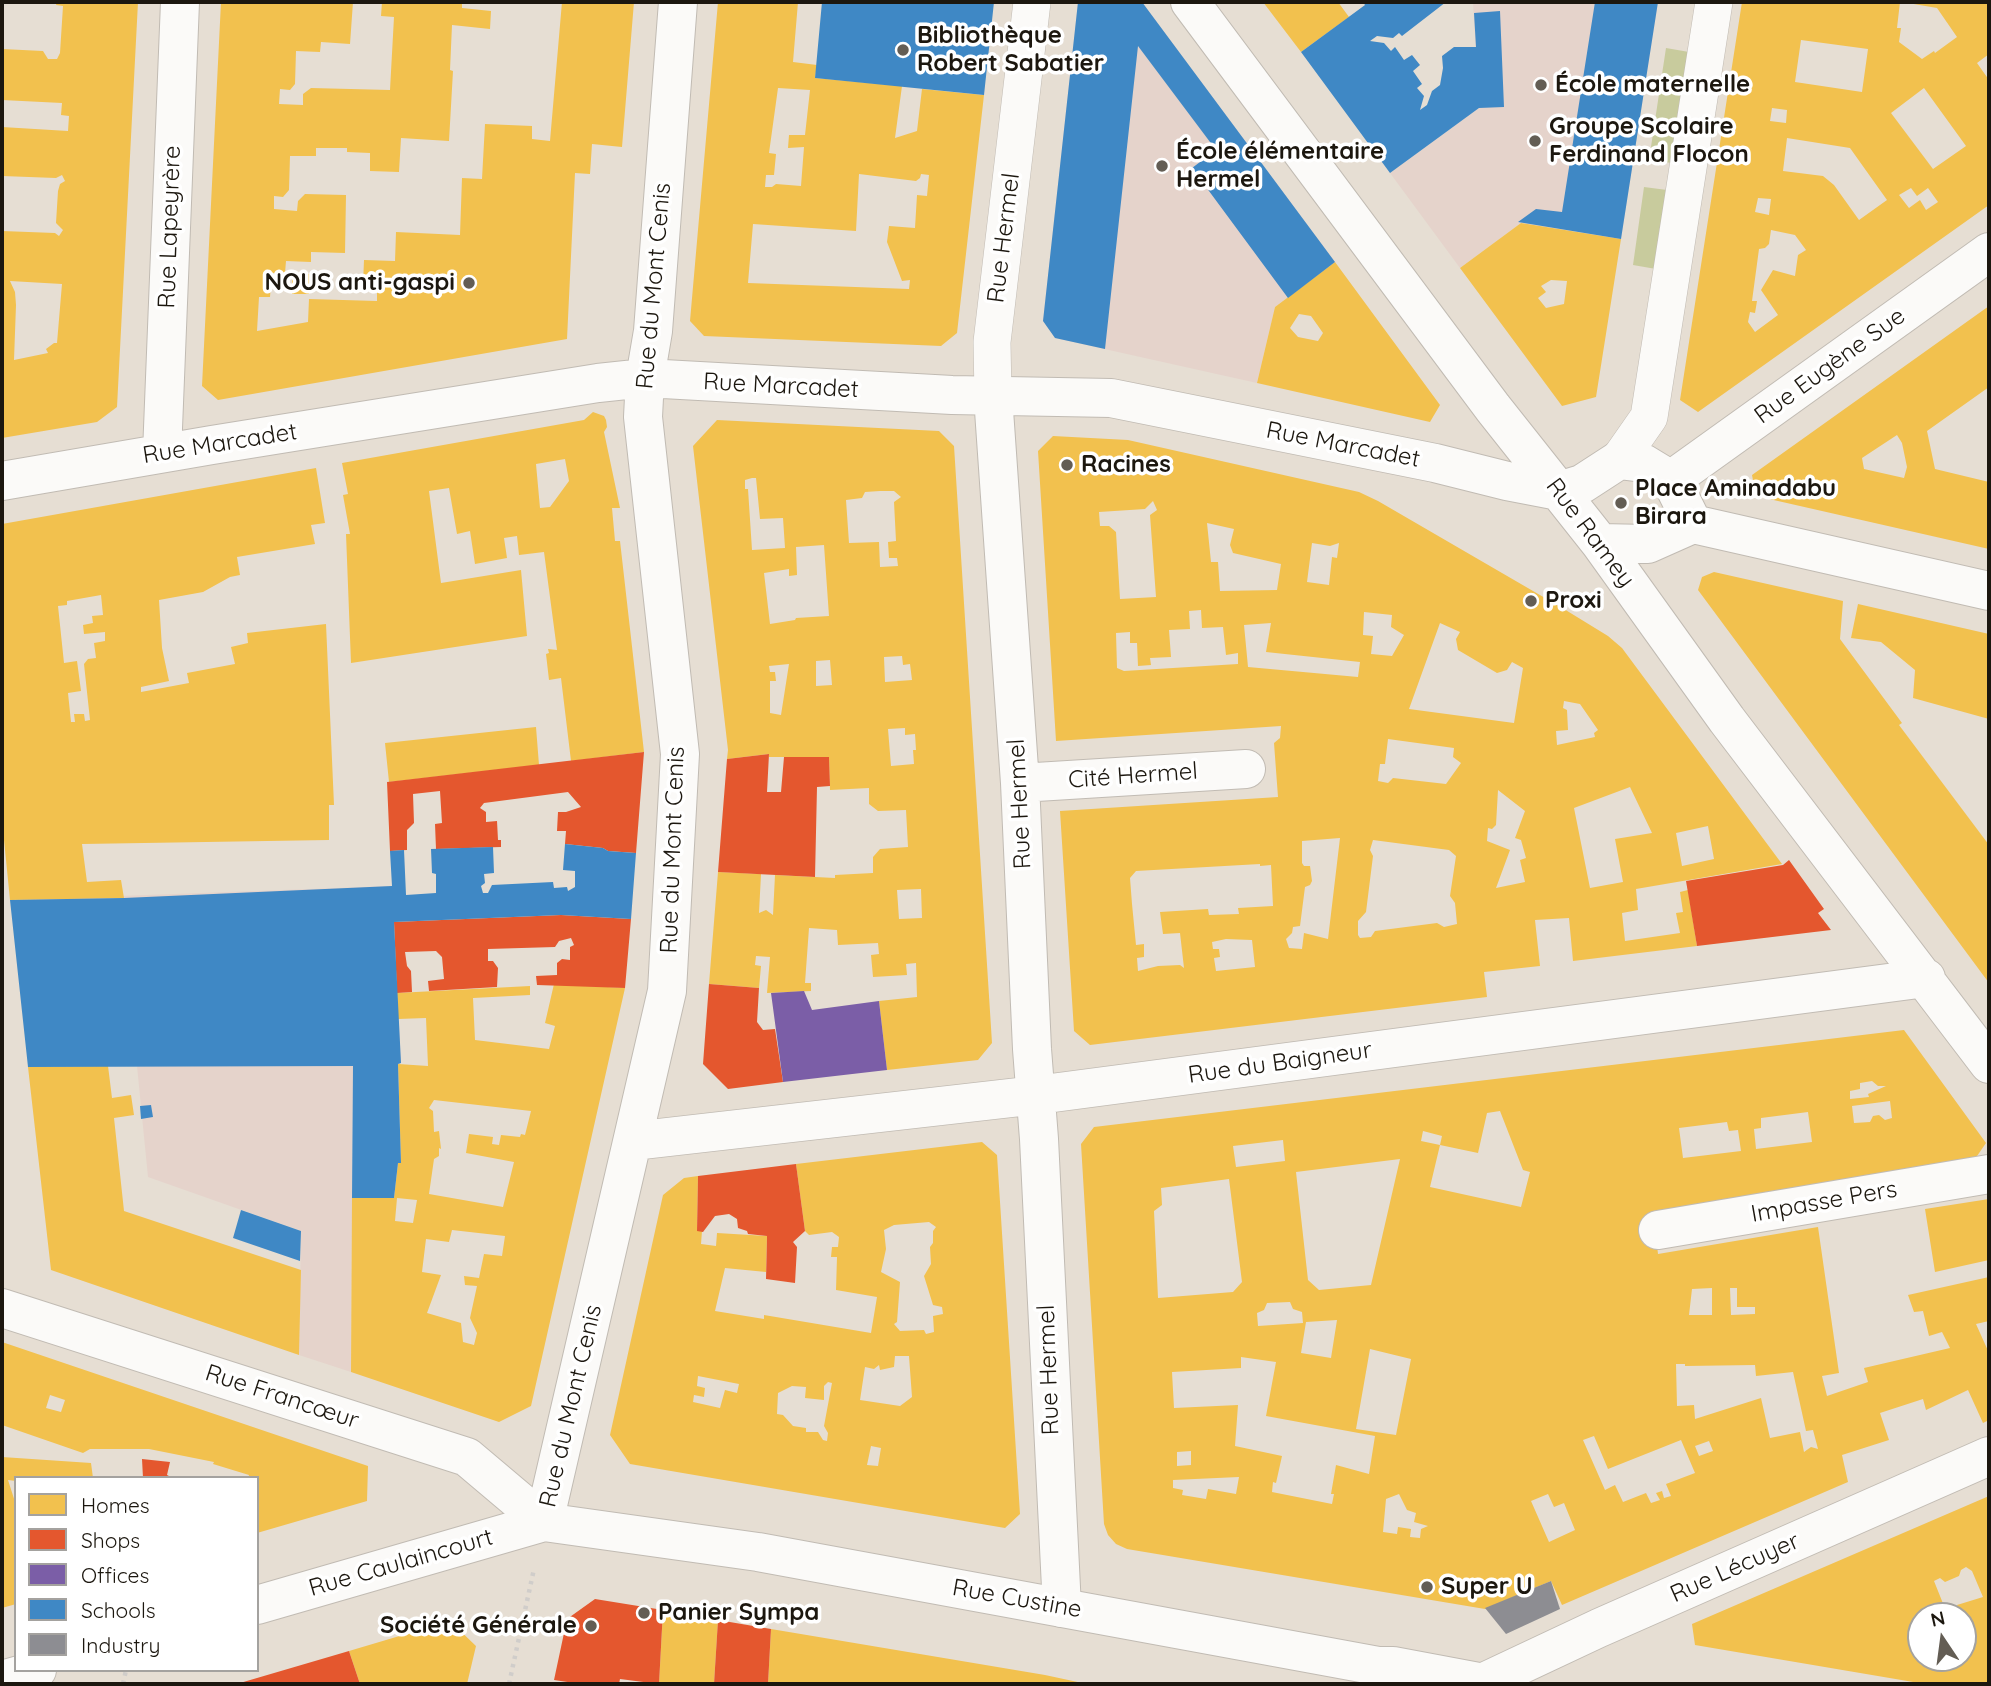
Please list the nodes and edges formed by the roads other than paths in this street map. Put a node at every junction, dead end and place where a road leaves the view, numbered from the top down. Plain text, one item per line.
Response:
1 (180, 2) edge
2 (678, 2) edge
3 (1032, 2) edge
4 (1190, 2) edge
5 (1714, 2) edge
6 (1989, 252) edge
7 (645, 378) junction
8 (993, 396) junction
9 (162, 453) junction
10 (1619, 460) junction
11 (1671, 480) junction
12 (2, 481) edge
13 (1559, 491) junction
14 (1693, 524) junction
15 (1600, 543) junction
16 (1989, 591) edge
17 (1246, 769) dead end
18 (1020, 783) junction
19 (1926, 978) junction
20 (1989, 1064) edge
21 (1037, 1095) junction
22 (633, 1141) junction
23 (1989, 1174) edge
24 (1658, 1230) dead end
25 (2, 1300) edge
26 (2, 1308) edge
27 (1989, 1456) edge
28 (544, 1522) junction
29 (259, 1604) edge
30 (1062, 1608) junction
31 (30, 1672) edge
32 (1398, 1675) edge
33 (2, 1680) edge
34 (1485, 1684) edge

1 - 9 street, Rue Lapeyrère
2 - 7 street, Rue du Mont Cenis
3 - 8 street, Rue Hermel
4 - 13 street, Rue Ramey
5 - 10 street
6 - 11 street, Rue Eugène Sue
7 - 8 street, Rue Marcadet
7 - 9 street, Rue Marcadet
7 - 22 street, Rue du Mont Cenis
8 - 13 street, Rue Marcadet
8 - 18 street, Rue Hermel
9 - 12 street, Rue Marcadet
10 - 11 street
10 - 13 street
11 - 14 street
13 - 15 street, Rue Ramey
14 - 15 street
14 - 16 street
15 - 19 street, Rue Ramey
17 - 18 street, Cité Hermel
18 - 21 street, Rue Hermel
19 - 20 street, Rue Ramey
19 - 21 street, Rue du Baigneur
21 - 22 street, Rue du Baigneur
21 - 30 street, Rue Hermel
22 - 28 street, Rue du Mont Cenis
23 - 24 street, Impasse Pers
25 - 26 street
26 - 28 street, Rue Francœur
27 - 34 street, Rue Lécuyer
28 - 29 street, Rue Caulaincourt
28 - 30 street, Rue Custine
30 - 32 street, Rue Custine
31 - 33 street
32 - 34 street, Rue Custine

